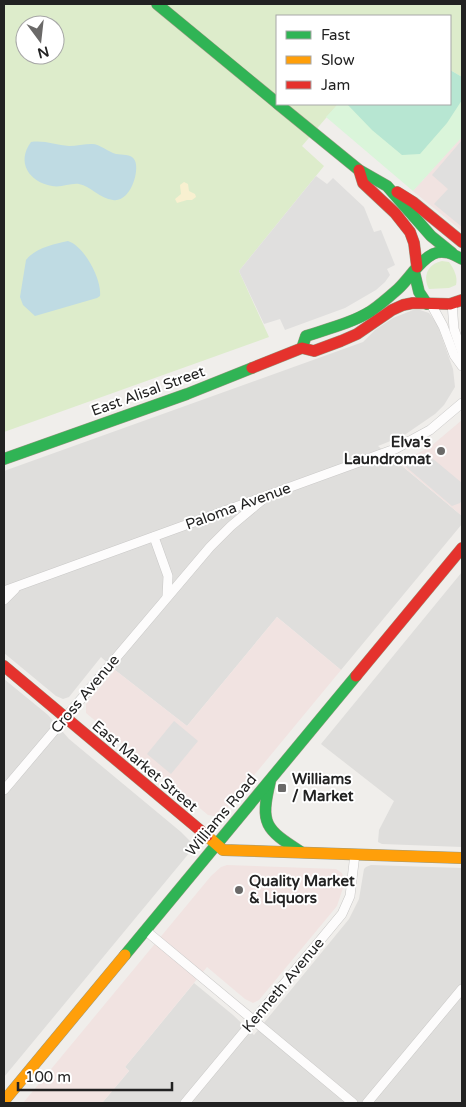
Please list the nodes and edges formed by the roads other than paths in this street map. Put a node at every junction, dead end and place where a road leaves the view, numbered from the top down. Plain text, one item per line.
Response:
1 (157, 4) edge
2 (276, 101) edge
3 (280, 105) edge
4 (359, 170) junction
5 (387, 186) junction
6 (462, 242) edge
7 (452, 253) junction
8 (462, 259) edge
9 (416, 269) junction
10 (458, 300) edge
11 (429, 304) junction
12 (322, 330) junction
13 (329, 346) junction
14 (302, 348) junction
15 (461, 364) edge
16 (462, 403) edge
17 (4, 459) edge
18 (266, 496) junction
19 (154, 537) junction
20 (462, 548) edge
21 (19, 585) junction
22 (4, 591) edge
23 (166, 597) junction
24 (4, 600) edge
25 (4, 666) edge
26 (64, 718) junction
27 (271, 778) junction
28 (4, 790) edge
29 (216, 844) junction
30 (300, 852) junction
31 (355, 854) junction
32 (462, 858) edge
33 (145, 930) junction
34 (462, 989) edge
35 (254, 1020) junction
36 (4, 1101) edge
37 (185, 1103) edge
38 (352, 1103) edge
39 (367, 1103) edge

1 - 2 main road
3 - 4 main road
4 - 5 main road
4 - 9 main road
5 - 6 main road
5 - 7 main road
7 - 8 main road
7 - 9 main road, East Alisal Street
9 - 11 main road
9 - 12 main road, East Alisal Street
10 - 11 main road, East Alisal Street
10 - 15 street
11 - 13 main road, East Alisal Street
11 - 15 street
12 - 13 main road
12 - 14 main road, East Alisal Street
13 - 14 main road, East Alisal Street
14 - 17 main road, East Alisal Street
16 - 18 street, Paloma Avenue
18 - 19 street, Paloma Avenue
18 - 23 street, Cross Avenue
19 - 21 street, Paloma Avenue
19 - 23 street
20 - 27 main road, Williams Road
21 - 22 street, Paloma Avenue
21 - 24 street
23 - 26 street, Cross Avenue
25 - 26 main road, East Market Street
26 - 28 street, Cross Avenue
26 - 29 main road, East Market Street
27 - 29 main road, Williams Road
27 - 30 main road
29 - 30 main road, East Market Street
29 - 33 main road, Williams Road
30 - 31 main road, East Market Street
31 - 32 main road, East Market Street
31 - 35 street, Kenneth Avenue
33 - 35 street
33 - 36 main road, Williams Road
34 - 39 street
35 - 37 street, Kenneth Avenue
35 - 38 street

